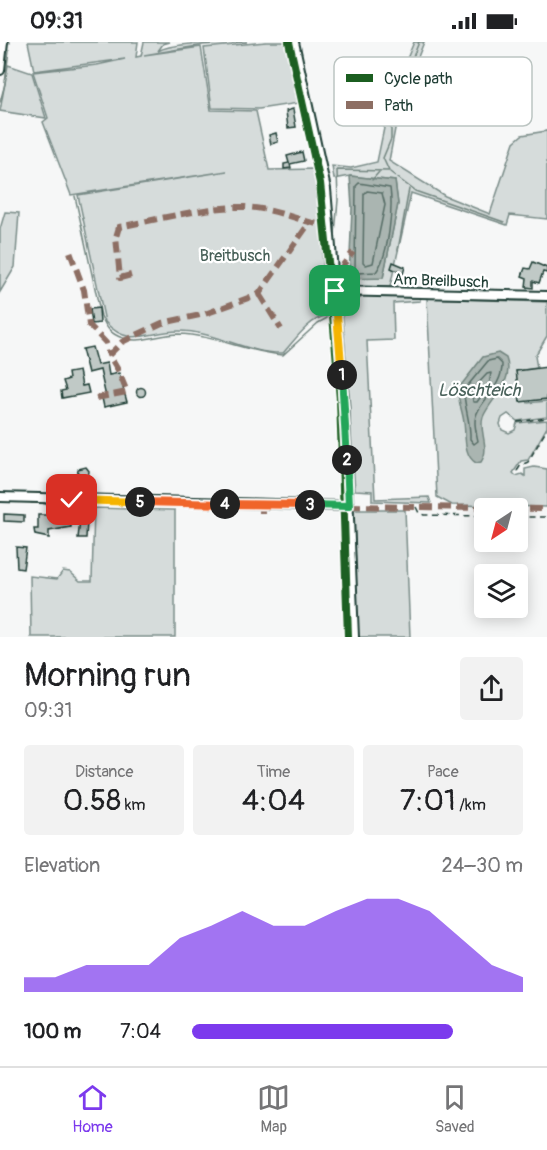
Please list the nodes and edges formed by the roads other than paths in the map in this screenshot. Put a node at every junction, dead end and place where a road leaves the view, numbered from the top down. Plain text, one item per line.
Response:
1 (3, 42) edge
2 (294, 42) edge
3 (0, 70) edge
4 (335, 291) junction
5 (547, 296) edge
6 (0, 497) edge
7 (349, 506) junction
8 (354, 637) edge

1 - 3 street
2 - 4 street
4 - 5 street, Am Breilbusch
4 - 7 street
6 - 7 street
7 - 8 street

